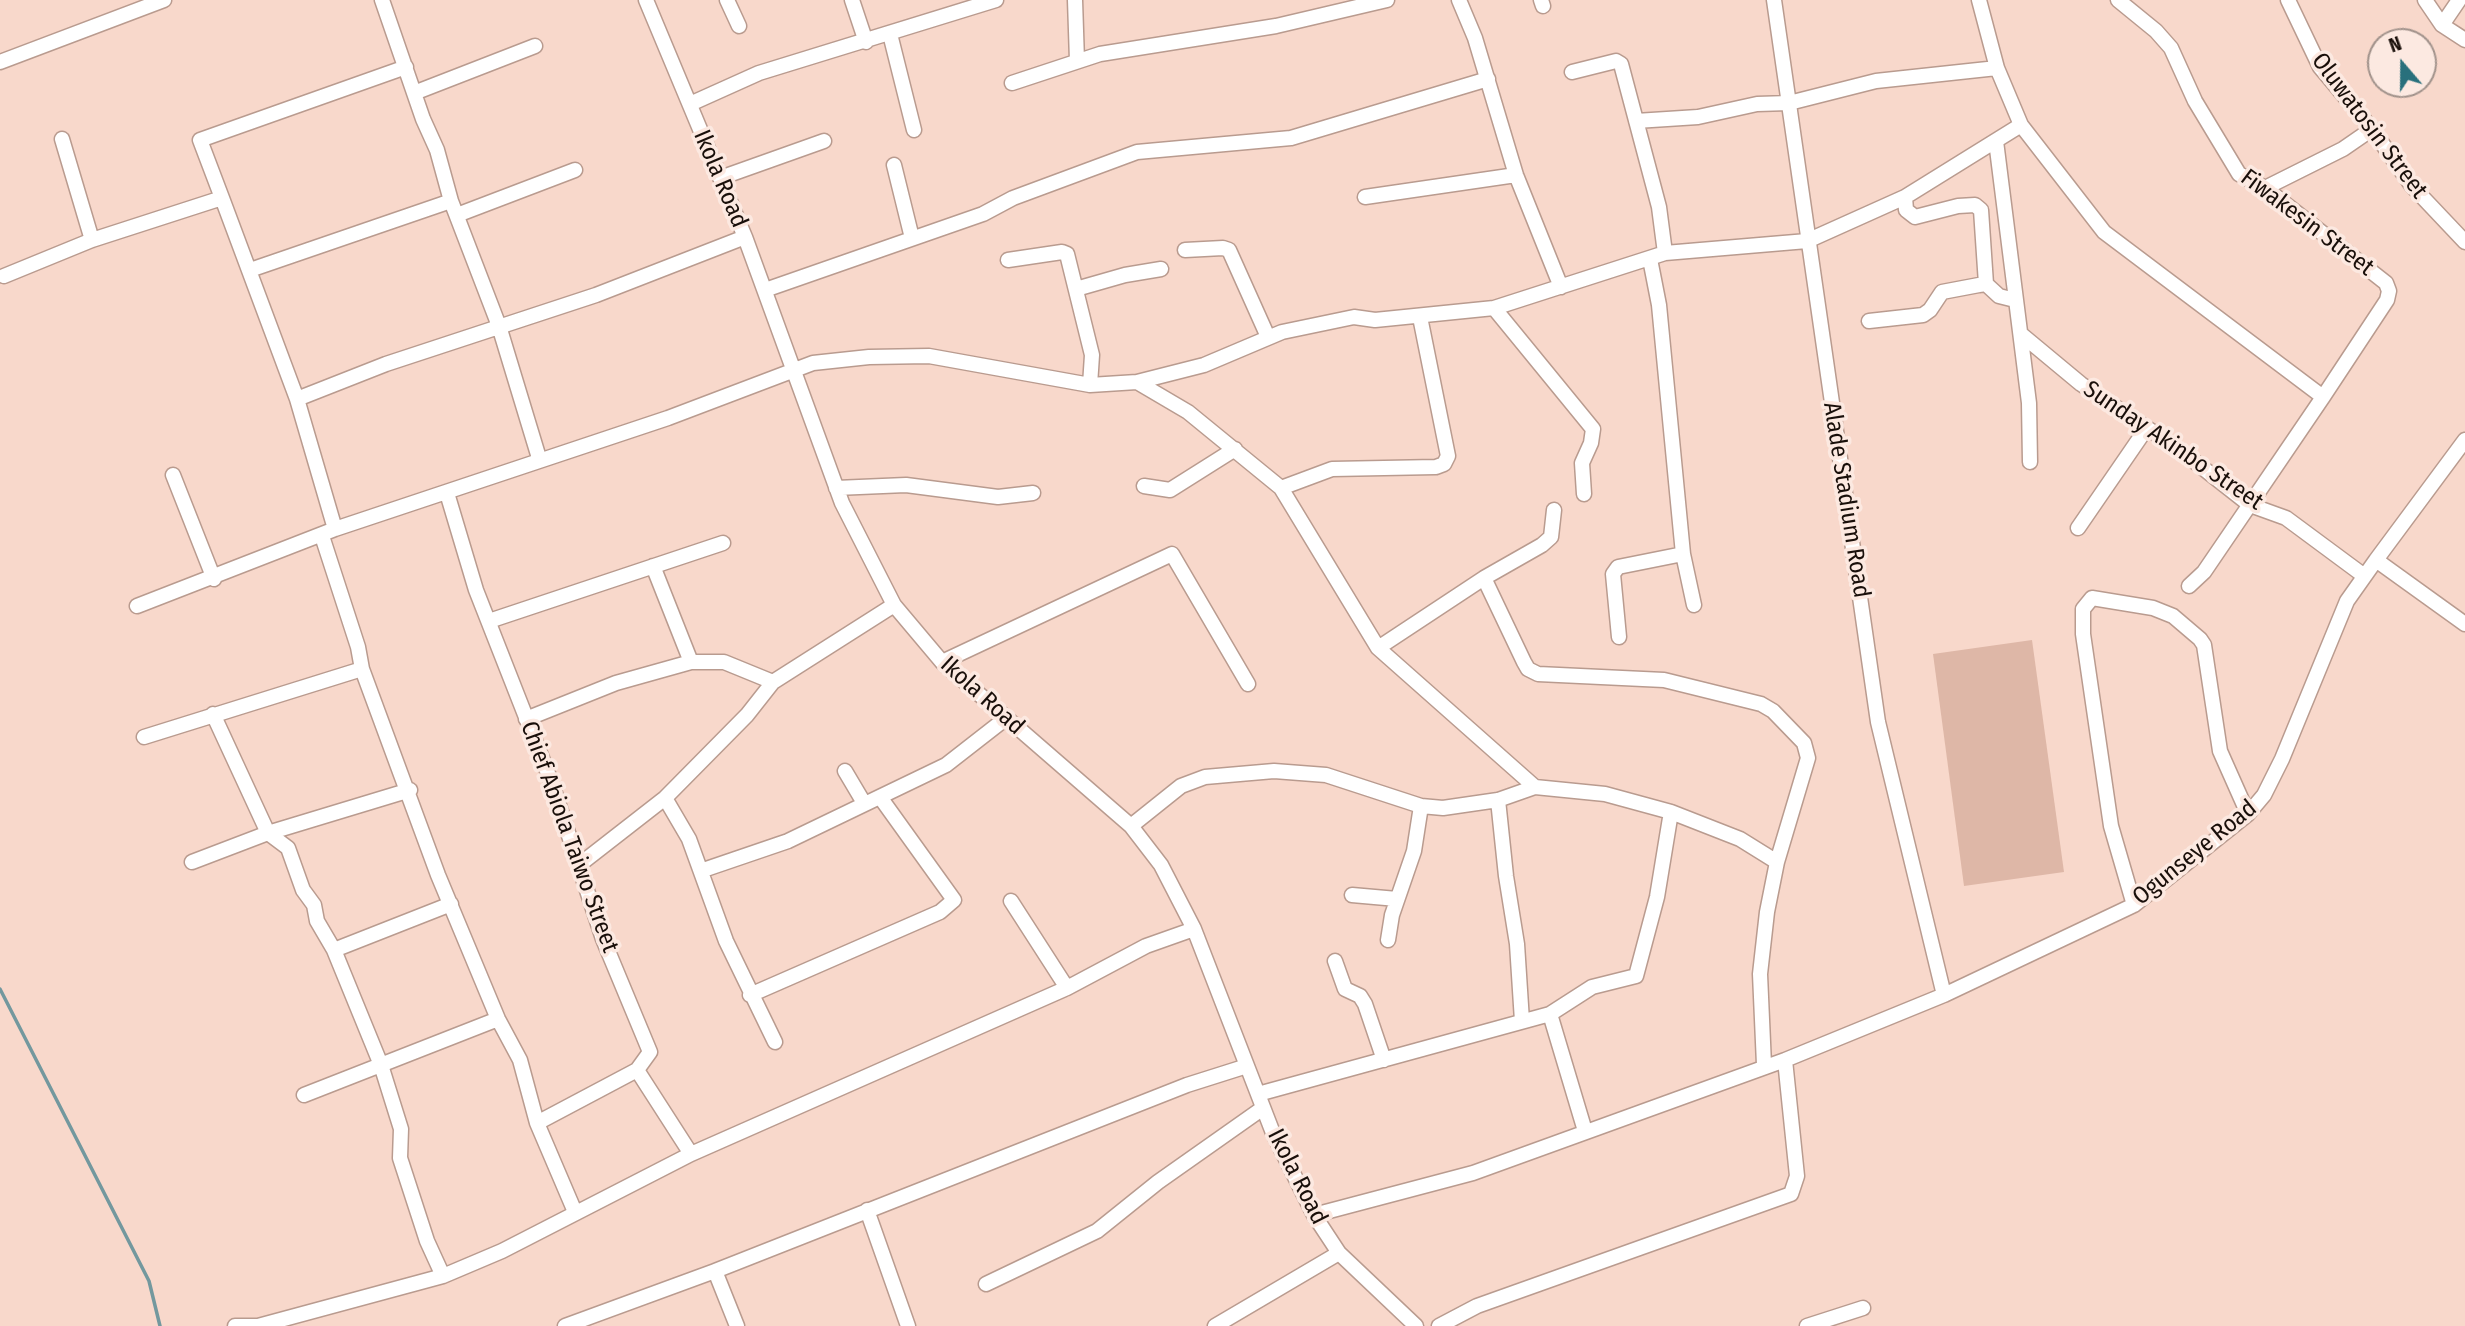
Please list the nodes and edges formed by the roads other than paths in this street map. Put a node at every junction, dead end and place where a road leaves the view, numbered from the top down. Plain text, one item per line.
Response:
1 (164, 0) edge
2 (382, 0) edge
3 (646, 0) edge
4 (727, 0) edge
5 (852, 0) edge
6 (996, 0) edge
7 (1075, 0) edge
8 (1387, 0) edge
9 (1459, 0) edge
10 (1774, 0) edge
11 (1979, 0) edge
12 (2119, 0) edge
13 (2288, 0) edge
14 (2426, 0) edge
15 (2459, 0) edge
16 (942, 7) edge
17 (2442, 25) junction
18 (739, 26) dead end
19 (890, 34) junction
20 (2465, 40) edge
21 (866, 42) junction
22 (535, 46) dead end
23 (1077, 61) junction
24 (0, 62) edge
25 (406, 67) junction
26 (1997, 68) junction
27 (1572, 72) dead end
28 (1488, 79) junction
29 (1012, 83) dead end
30 (414, 93) junction
31 (1789, 103) junction
32 (690, 104) junction
33 (1636, 121) junction
34 (2021, 125) junction
35 (2372, 129) junction
36 (914, 130) dead end
37 (62, 139) dead end
38 (824, 141) dead end
39 (1996, 141) junction
40 (894, 165) dead end
41 (575, 170) dead end
42 (1516, 175) junction
43 (720, 178) junction
44 (2265, 188) junction
45 (1364, 197) dead end
46 (1905, 197) junction
47 (222, 198) junction
48 (454, 208) junction
49 (745, 237) junction
50 (912, 239) junction
51 (92, 240) junction
52 (1807, 241) junction
53 (2465, 242) edge
54 (1185, 250) dead end
55 (1665, 253) junction
56 (1650, 259) junction
57 (1008, 260) dead end
58 (250, 270) junction
59 (1161, 270) dead end
60 (4, 276) dead end
61 (1986, 284) junction
62 (1560, 287) junction
63 (1076, 289) junction
64 (765, 290) junction
65 (2015, 300) junction
66 (1494, 308) junction
67 (1420, 317) junction
68 (1869, 321) dead end
69 (499, 326) junction
70 (2022, 335) junction
71 (1268, 337) junction
72 (794, 370) junction
73 (1137, 382) junction
74 (1090, 385) junction
75 (2323, 397) junction
76 (297, 399) junction
77 (2146, 429) junction
78 (2465, 440) edge
79 (1235, 449) junction
80 (539, 458) junction
81 (2030, 462) dead end
82 (173, 475) dead end
83 (1144, 486) dead end
84 (836, 488) junction
85 (1282, 488) junction
86 (447, 493) junction
87 (1033, 493) dead end
88 (1584, 494) dead end
89 (2250, 505) junction
90 (1554, 510) dead end
91 (2078, 527) dead end
92 (328, 533) junction
93 (723, 543) dead end
94 (1683, 554) junction
95 (2376, 560) junction
96 (653, 566) junction
97 (2362, 575) junction
98 (1483, 578) junction
99 (214, 579) junction
100 (2189, 586) dead end
101 (894, 605) junction
102 (1694, 605) dead end
103 (137, 606) dead end
104 (489, 621) junction
105 (2465, 624) edge
106 (1619, 638) dead end
107 (1378, 649) junction
108 (691, 662) junction
109 (942, 662) junction
110 (362, 668) junction
111 (773, 682) junction
112 (1248, 684) dead end
113 (214, 713) junction
114 (526, 719) junction
115 (1005, 719) junction
116 (144, 737) dead end
117 (845, 771) dead end
118 (1535, 788) junction
119 (410, 790) junction
120 (880, 797) junction
121 (664, 798) junction
122 (1498, 800) junction
123 (864, 803) junction
124 (1421, 806) junction
125 (1671, 812) junction
126 (2248, 814) junction
127 (1131, 826) junction
128 (268, 833) junction
129 (192, 862) dead end
130 (1777, 862) junction
131 (579, 865) junction
132 (703, 870) junction
133 (1352, 895) dead end
134 (1397, 899) junction
135 (1011, 901) dead end
136 (451, 904) junction
137 (2134, 905) junction
138 (1194, 929) junction
139 (1388, 940) dead end
140 (334, 950) junction
141 (1335, 961) dead end
142 (1067, 988) junction
143 (750, 995) junction
144 (1944, 995) junction
145 (1550, 1014) junction
146 (498, 1019) junction
147 (1522, 1021) junction
148 (775, 1042) dead end
149 (1384, 1060) junction
150 (1785, 1060) junction
151 (1764, 1065) junction
152 (381, 1066) junction
153 (1247, 1066) junction
154 (637, 1070) junction
155 (1258, 1094) junction
156 (304, 1095) dead end
157 (1263, 1108) junction
158 (537, 1123) junction
159 (1585, 1131) junction
160 (691, 1154) junction
161 (867, 1210) junction
162 (575, 1212) junction
163 (1314, 1215) junction
164 (1339, 1253) junction
165 (715, 1271) junction
166 (443, 1276) junction
167 (986, 1284) dead end
168 (1863, 1308) dead end
169 (1412, 1325) edge
170 (235, 1326) edge
171 (565, 1326) edge
172 (737, 1326) edge
173 (908, 1326) edge
174 (1215, 1326) edge
175 (1439, 1326) edge
176 (1807, 1326) edge

1 - 24 street
2 - 25 street
3 - 32 street, Ikola Road
4 - 18 street
5 - 21 street
6 - 16 street
7 - 23 street
8 - 23 street
9 - 28 street
10 - 31 street, Alade Stadium Road
11 - 26 street
12 - 44 street, Fiwakesin Street
13 - 35 street, Oluwatosin Street
14 - 17 street
15 - 17 street
16 - 19 street
17 - 20 street
19 - 21 street
19 - 36 street
21 - 32 street
22 - 30 street
23 - 29 street
25 - 30 street
25 - 47 street
26 - 31 street
26 - 34 street
27 - 33 street
28 - 42 street
28 - 50 street
30 - 48 street
31 - 33 street
31 - 52 street, Alade Stadium Road
32 - 43 street, Ikola Road
33 - 55 street
34 - 39 street
34 - 75 street
35 - 44 street
35 - 53 street, Oluwatosin Street
37 - 51 street
38 - 43 street
39 - 46 street
39 - 65 street
40 - 50 street
41 - 48 street
42 - 45 street
42 - 62 street
43 - 49 street, Ikola Road
44 - 75 street, Fiwakesin Street
46 - 52 street
46 - 61 street
47 - 51 street
47 - 58 street
48 - 58 street
48 - 69 street
49 - 64 street, Ikola Road
49 - 69 street
50 - 64 street
51 - 60 street
52 - 55 street
52 - 144 street, Alade Stadium Road
54 - 71 street
55 - 56 street
56 - 62 street
56 - 94 street
57 - 63 street
58 - 76 street
59 - 63 street
61 - 65 street
61 - 68 street
62 - 66 street
63 - 74 street
64 - 72 street, Ikola Road
65 - 70 street
66 - 67 street
66 - 88 street
67 - 71 street
67 - 85 street
69 - 76 street
69 - 80 street
70 - 77 street, Sunday Akinbo Street
70 - 81 street
71 - 73 street
72 - 74 street
72 - 80 street
72 - 84 street, Ikola Road
73 - 74 street
73 - 79 street
75 - 89 street, Fiwakesin Street
76 - 92 street
77 - 89 street, Sunday Akinbo Street
77 - 91 street
78 - 95 street
79 - 83 street
79 - 85 street
80 - 86 street
82 - 99 street
84 - 87 street
84 - 101 street, Ikola Road
85 - 107 street
86 - 92 street
86 - 104 street, Chief Abiola Taiwo Street
89 - 97 street, Sunday Akinbo Street
89 - 100 street, Fiwakesin Street
90 - 98 street
92 - 99 street
92 - 110 street
93 - 96 street
94 - 102 street
94 - 106 street
95 - 97 street, Ogunseye Road
95 - 105 street
96 - 104 street
96 - 108 street
97 - 126 street, Ogunseye Road
98 - 107 street
98 - 130 street
99 - 103 street
101 - 109 street, Ikola Road
101 - 111 street
104 - 114 street, Chief Abiola Taiwo Street
107 - 118 street
108 - 111 street
108 - 114 street
109 - 112 street
109 - 115 street, Ikola Road
110 - 113 street
110 - 119 street
111 - 121 street
113 - 116 street
113 - 128 street
114 - 131 street, Chief Abiola Taiwo Street
115 - 120 street
115 - 127 street, Ikola Road
117 - 123 street
118 - 122 street
118 - 125 street
119 - 128 street
119 - 136 street
120 - 123 street
120 - 143 street
121 - 131 street
121 - 132 street
122 - 124 street
122 - 147 street
123 - 132 street
124 - 127 street
124 - 134 street
125 - 130 street
125 - 145 street
126 - 137 street, Ogunseye Road
126 - 137 street
127 - 138 street, Ikola Road
128 - 129 street
128 - 140 street
130 - 151 street
131 - 154 street, Chief Abiola Taiwo Street
132 - 143 street
133 - 134 street
134 - 139 street
135 - 142 street
136 - 140 street
136 - 146 street
137 - 144 street, Ogunseye Road
138 - 142 street
138 - 153 street, Ikola Road
140 - 152 street
141 - 149 street
142 - 160 street
143 - 148 street
144 - 150 street, Ogunseye Road
145 - 147 street
145 - 159 street
146 - 152 street
146 - 158 street
147 - 149 street
149 - 155 street
150 - 151 street, Ogunseye Road
150 - 175 street
151 - 159 street, Ogunseye Road
152 - 156 street
152 - 166 street
153 - 155 street, Ikola Road
153 - 161 street
154 - 158 street
154 - 160 street
155 - 157 street, Ikola Road
157 - 163 street, Ikola Road
157 - 167 street
158 - 162 street
159 - 163 street, Ogunseye Road
160 - 162 street
161 - 165 street
161 - 173 street
162 - 166 street
163 - 164 street, Ikola Road
164 - 169 street, Ikola Road
164 - 174 street
165 - 171 street
165 - 172 street
166 - 170 street
168 - 176 street

